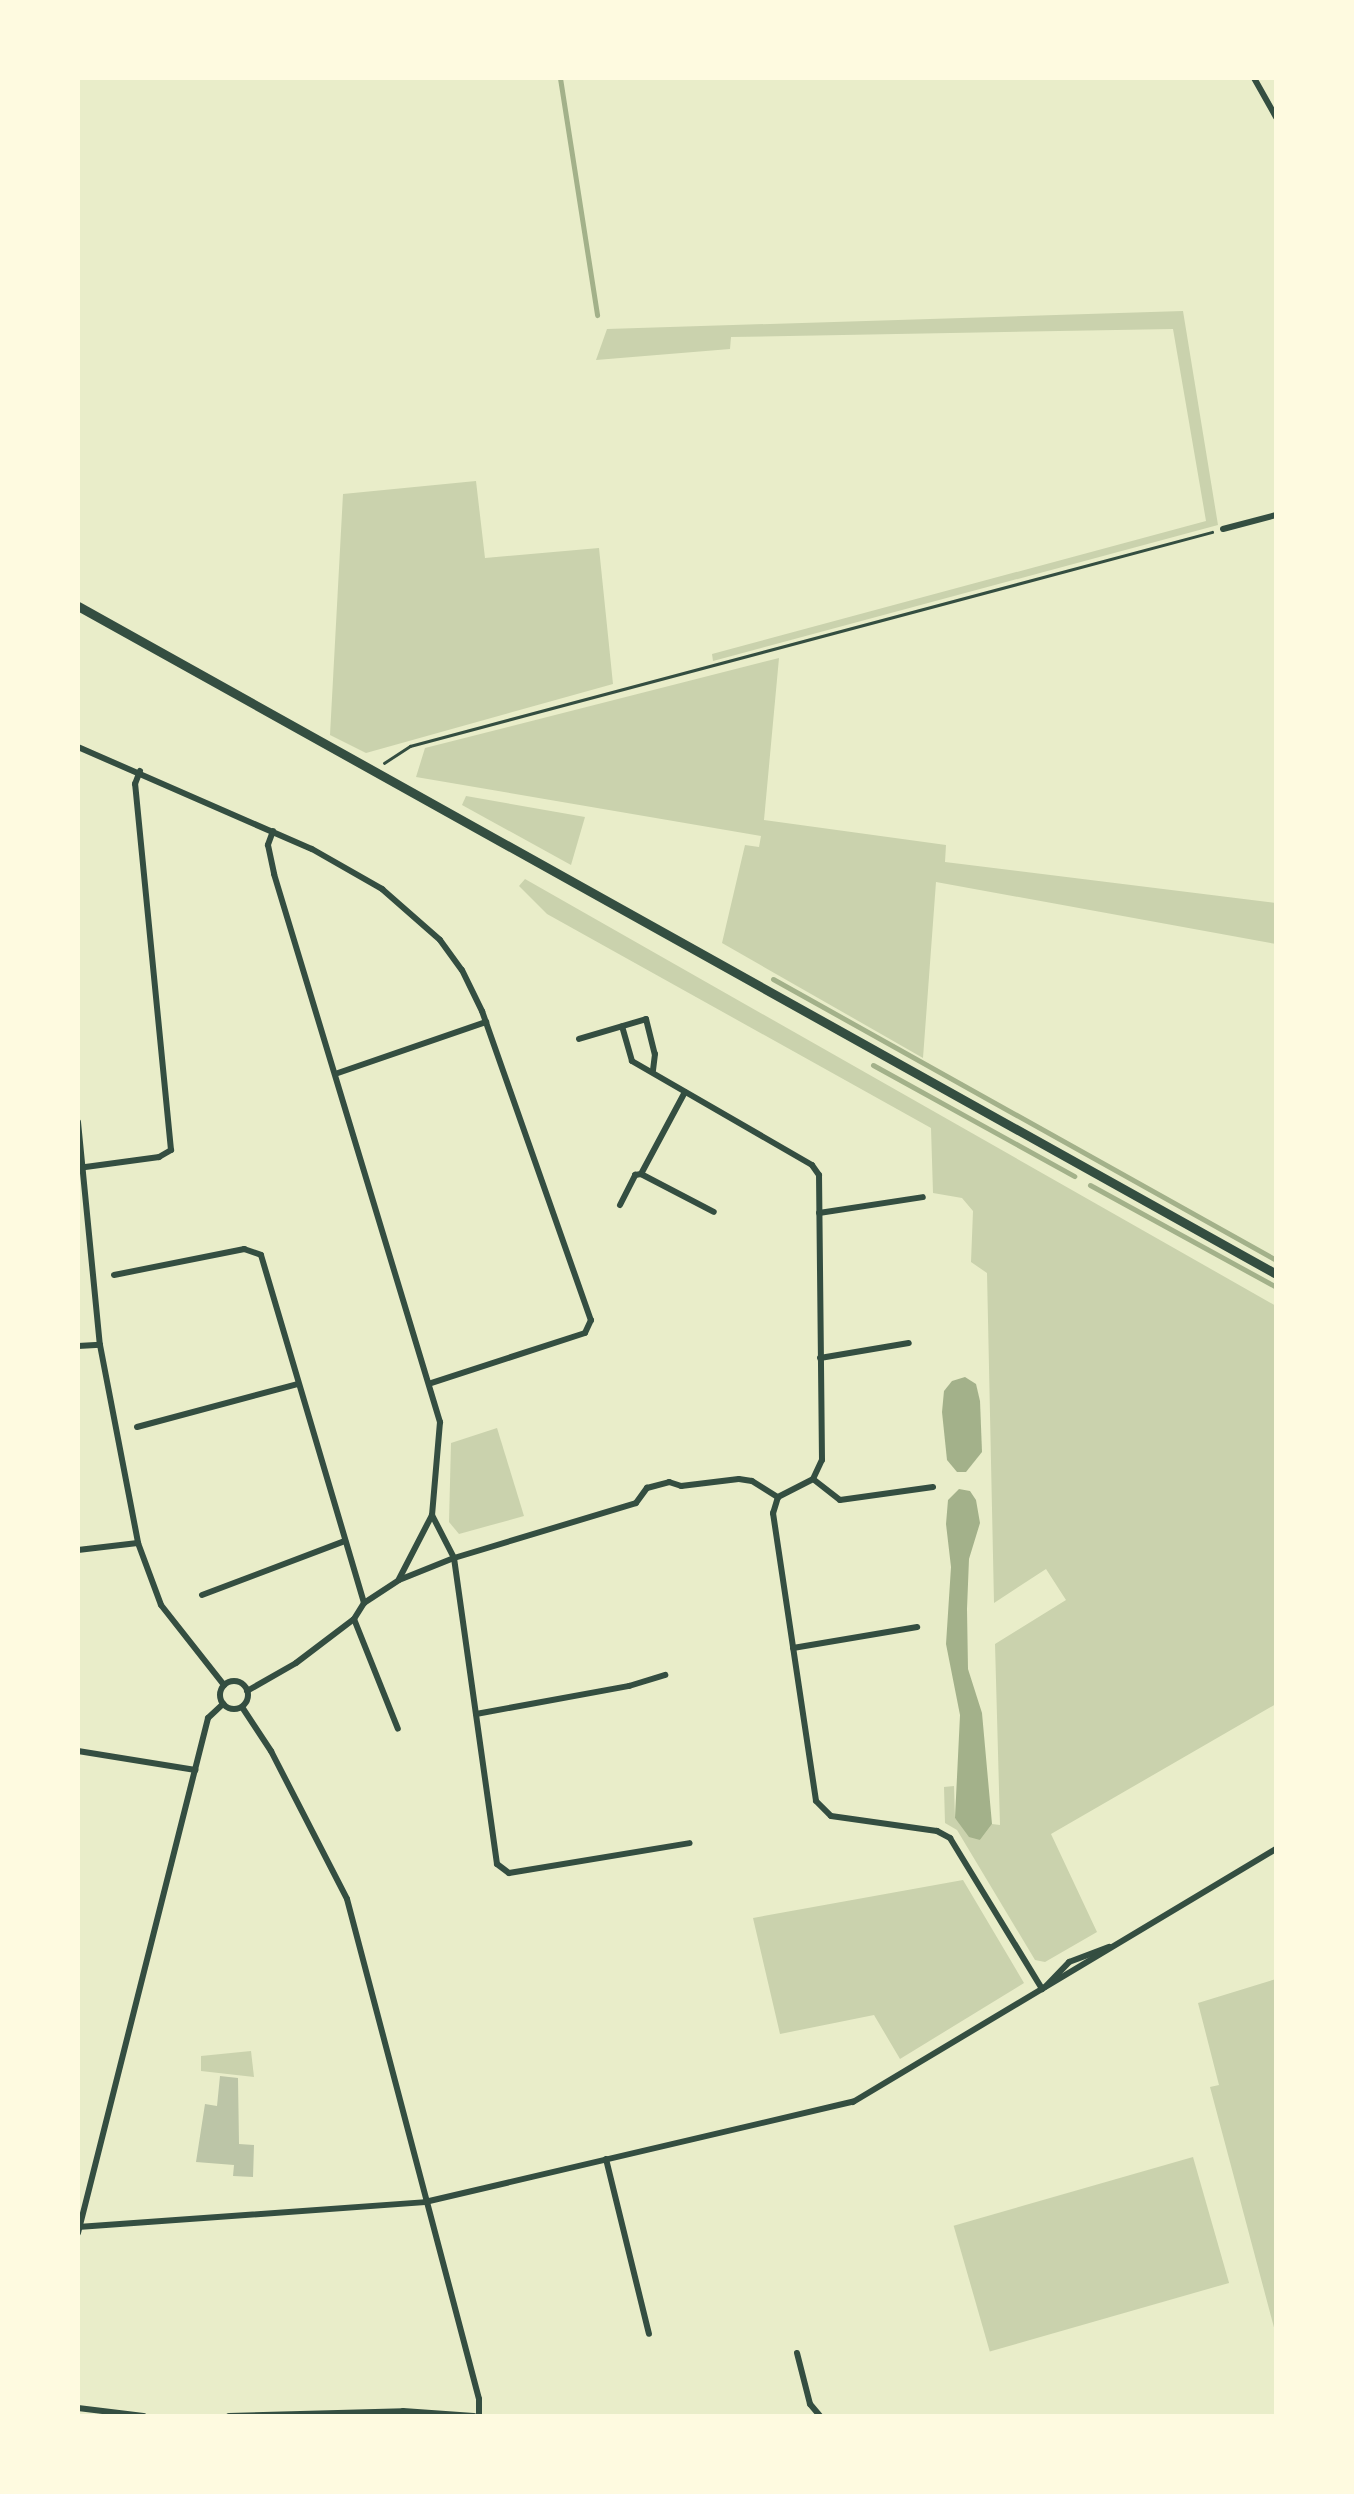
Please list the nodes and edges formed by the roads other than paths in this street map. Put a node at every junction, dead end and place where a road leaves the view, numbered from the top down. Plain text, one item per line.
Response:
1 (1254, 78) edge
2 (1276, 117) edge
3 (1276, 515) edge
4 (1224, 529) road end
5 (78, 609) edge
6 (78, 747) edge
7 (140, 772) junction
8 (273, 832) junction
9 (486, 1022) junction
10 (622, 1026) junction
11 (579, 1039) dead end
12 (653, 1072) junction
13 (335, 1074) junction
14 (684, 1092) junction
15 (78, 1122) edge
16 (80, 1168) edge
17 (642, 1174) junction
18 (923, 1197) dead end
19 (620, 1204) dead end
20 (714, 1212) dead end
21 (820, 1213) junction
22 (1276, 1274) edge
23 (114, 1275) dead end
24 (909, 1343) dead end
25 (78, 1346) edge
26 (100, 1346) junction
27 (820, 1358) junction
28 (431, 1383) junction
29 (297, 1384) junction
30 (137, 1427) dead end
31 (813, 1480) junction
32 (932, 1487) dead end
33 (778, 1498) junction
34 (432, 1514) junction
35 (344, 1540) junction
36 (138, 1543) junction
37 (78, 1550) edge
38 (454, 1558) junction
39 (399, 1580) junction
40 (202, 1594) dead end
41 (364, 1603) junction
42 (354, 1619) junction
43 (917, 1627) dead end
44 (792, 1648) junction
45 (664, 1675) dead end
46 (224, 1686) junction
47 (247, 1692) junction
48 (223, 1704) junction
49 (242, 1707) junction
50 (476, 1714) junction
51 (398, 1728) dead end
52 (78, 1752) edge
53 (195, 1770) junction
54 (690, 1843) dead end
55 (1276, 1849) edge
56 (1043, 1988) junction
57 (606, 2159) junction
58 (425, 2202) junction
59 (78, 2229) edge
60 (649, 2334) dead end
61 (796, 2353) dead end
62 (78, 2408) edge
63 (336, 2414) edge
64 (144, 2416) edge
65 (228, 2416) edge
66 (476, 2416) edge
67 (820, 2416) edge

1 - 2 street
3 - 4 street
5 - 22 street
6 - 7 street
7 - 8 street
7 - 16 street
8 - 9 street
8 - 13 street
9 - 13 street
9 - 28 street
10 - 11 street
10 - 12 street
10 - 12 street
12 - 14 street
13 - 28 street
14 - 17 street
14 - 21 street
15 - 16 street
16 - 26 street
17 - 19 street
17 - 20 street
18 - 21 street
21 - 27 street
23 - 29 street
24 - 27 street
25 - 26 street
26 - 36 street
27 - 31 street
28 - 34 street
29 - 30 street
29 - 35 street
31 - 32 street
31 - 33 street
33 - 38 street
33 - 44 street
34 - 38 street
34 - 39 street
35 - 40 street
35 - 41 street
36 - 37 street
36 - 46 street
38 - 39 street
38 - 50 street
39 - 41 street
41 - 42 street
42 - 47 street
42 - 51 street
43 - 44 street
44 - 56 street
45 - 50 street
46 - 47 street
46 - 48 street
47 - 49 street
48 - 49 street
48 - 53 street
49 - 58 street
50 - 54 street
52 - 53 street
53 - 59 street
55 - 56 street
56 - 57 street
57 - 58 street
57 - 60 street
58 - 59 street
58 - 66 street
61 - 67 street
62 - 64 street
63 - 65 street
63 - 66 street

